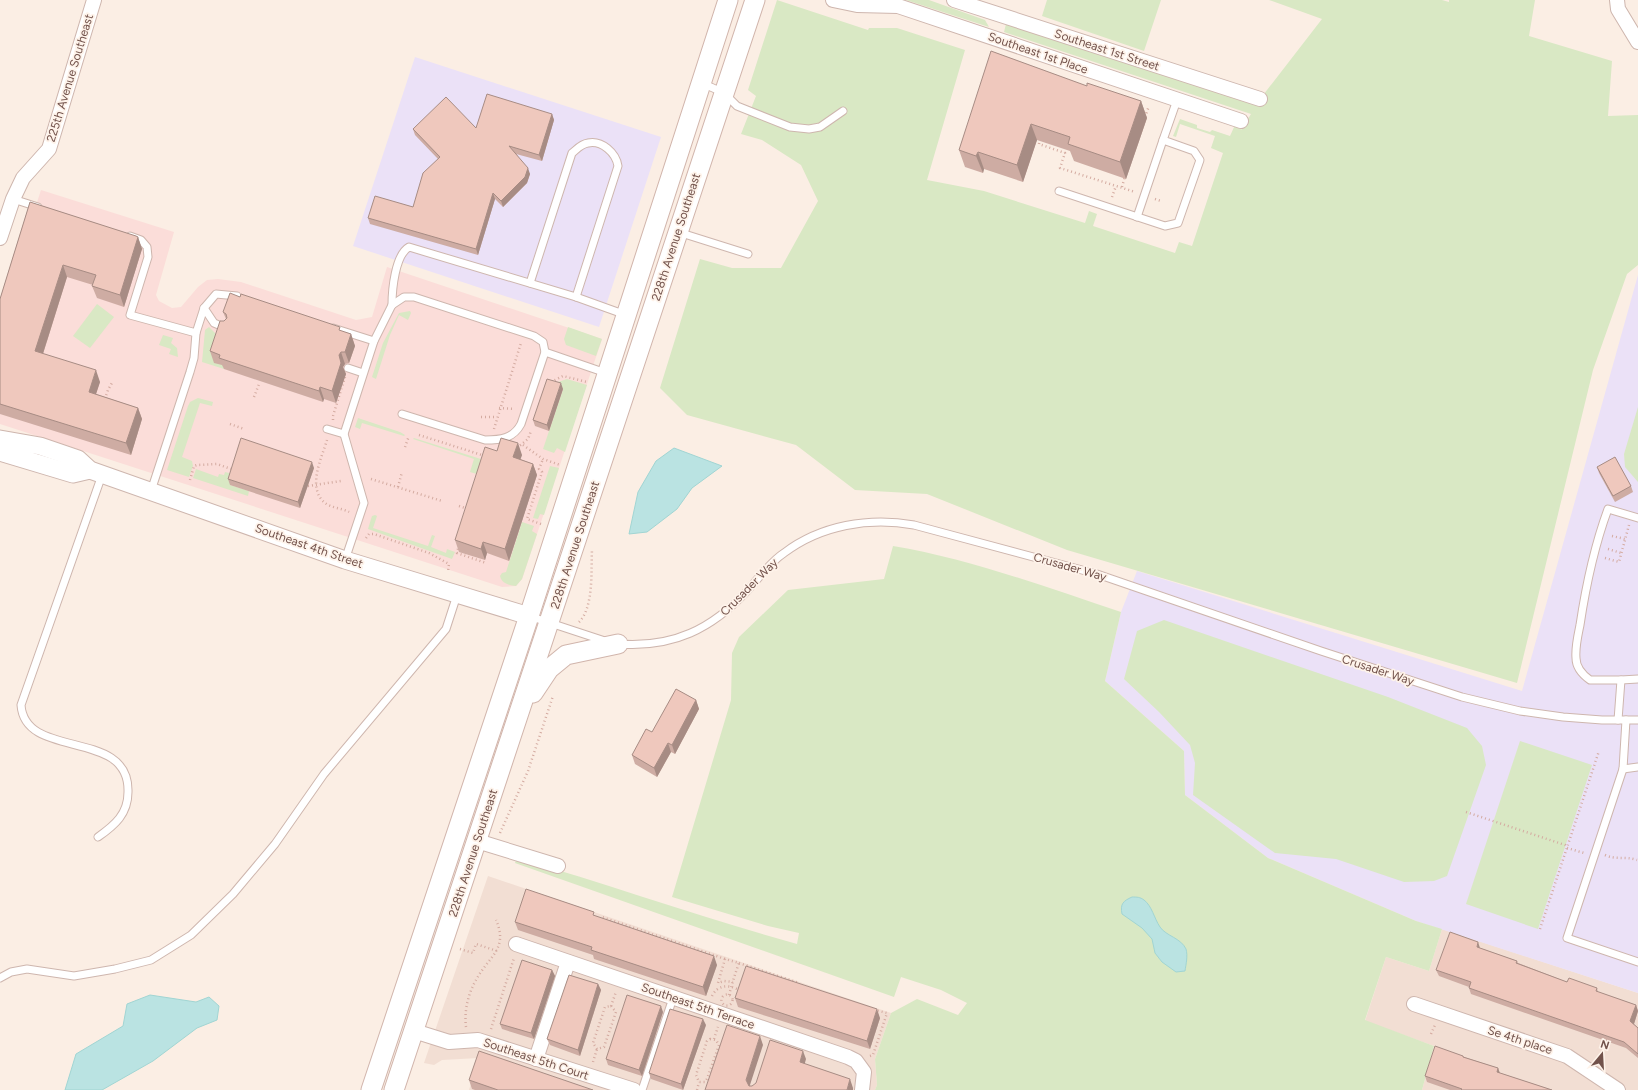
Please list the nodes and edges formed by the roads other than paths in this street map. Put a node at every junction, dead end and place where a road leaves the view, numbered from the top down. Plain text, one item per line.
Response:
1 (94, 0) edge
2 (728, 0) edge
3 (755, 0) edge
4 (833, 0) edge
5 (954, 0) edge
6 (1617, 0) edge
7 (1638, 42) edge
8 (702, 83) junction
9 (724, 93) junction
10 (1260, 99) dead end
11 (1177, 100) junction
12 (843, 111) dead end
13 (1241, 121) dead end
14 (1163, 140) junction
15 (1059, 192) dead end
16 (13, 199) junction
17 (47, 210) edge
18 (1137, 217) junction
19 (678, 232) junction
20 (120, 233) edge
21 (0, 238) edge
22 (748, 254) dead end
23 (530, 283) junction
24 (576, 297) junction
25 (246, 299) edge
26 (392, 305) junction
27 (204, 308) junction
28 (627, 315) junction
29 (323, 324) edge
30 (226, 328) edge
31 (196, 334) junction
32 (374, 341) junction
33 (545, 352) junction
34 (347, 371) road end
35 (363, 373) junction
36 (608, 374) junction
37 (402, 414) dead end
38 (326, 429) dead end
39 (344, 434) junction
40 (0, 439) edge
41 (0, 452) edge
42 (96, 472) junction
43 (151, 491) junction
44 (1638, 518) edge
45 (345, 560) junction
46 (457, 595) junction
47 (529, 616) junction
48 (549, 623) junction
49 (618, 644) junction
50 (1638, 679) edge
51 (1621, 680) junction
52 (1622, 720) junction
53 (1638, 720) edge
54 (509, 745) junction
55 (1638, 767) edge
56 (1623, 768) junction
57 (98, 837) dead end
58 (486, 843) junction
59 (558, 866) dead end
60 (517, 945) road end
61 (568, 962) junction
62 (1638, 962) edge
63 (0, 978) edge
64 (673, 998) junction
65 (1414, 1004) dead end
66 (414, 1031) junction
67 (536, 1059) junction
68 (863, 1086) edge
69 (371, 1090) edge
70 (394, 1090) edge
71 (634, 1090) edge
72 (642, 1090) edge
73 (1618, 1090) edge

1 - 16 street, 225th Avenue Southeast
2 - 8 main road, 228th Avenue Southeast
3 - 9 main road, 228th Avenue Southeast
4 - 11 street, Southeast 1st Place
5 - 10 street, Southeast 1st Street
6 - 7 street
8 - 9 lane
8 - 28 main road, 228th Avenue Southeast
9 - 12 lane
9 - 19 main road, 228th Avenue Southeast
11 - 13 street, Southeast 1st Place
11 - 14 lane
14 - 18 lane
14 - 18 lane
15 - 18 lane
16 - 17 lane
16 - 21 street, 225th Avenue Southeast
19 - 22 lane
19 - 48 main road, 228th Avenue Southeast
20 - 31 lane
23 - 24 lane
23 - 24 lane
23 - 26 lane
24 - 28 lane
25 - 27 lane
26 - 32 lane
26 - 33 lane
27 - 30 lane
27 - 31 lane
28 - 36 main road, 228th Avenue Southeast
29 - 32 lane
31 - 43 lane
32 - 35 lane
33 - 36 lane
33 - 37 lane
34 - 35 lane
35 - 39 lane
36 - 47 main road, 228th Avenue Southeast
38 - 39 lane
39 - 45 lane
40 - 42 street, Southeast 4th Street
41 - 42 street, Southeast 4th Street
42 - 43 street, Southeast 4th Street
42 - 57 lane
43 - 45 street, Southeast 4th Street
44 - 51 lane
45 - 46 street, Southeast 4th Street
46 - 47 street, Southeast 4th Street
46 - 63 lane
47 - 48 lane, Crusader Way
47 - 69 main road, 228th Avenue Southeast
48 - 49 lane, Crusader Way
48 - 54 main road, 228th Avenue Southeast
49 - 52 lane, Crusader Way
49 - 54 main road
50 - 51 lane
51 - 52 lane
52 - 53 lane, Crusader Way
52 - 56 lane
54 - 58 main road, 228th Avenue Southeast
55 - 56 lane
56 - 62 lane
58 - 59 street
58 - 66 main road, 228th Avenue Southeast
60 - 61 street, Southeast 5th Terrace
61 - 64 street, Southeast 5th Terrace
61 - 67 street
64 - 68 street, Southeast 5th Terrace
64 - 72 lane
65 - 73 street, Se 4th place
66 - 67 street, Southeast 5th Court
66 - 70 main road, 228th Avenue Southeast
67 - 71 street, Southeast 5th Court

